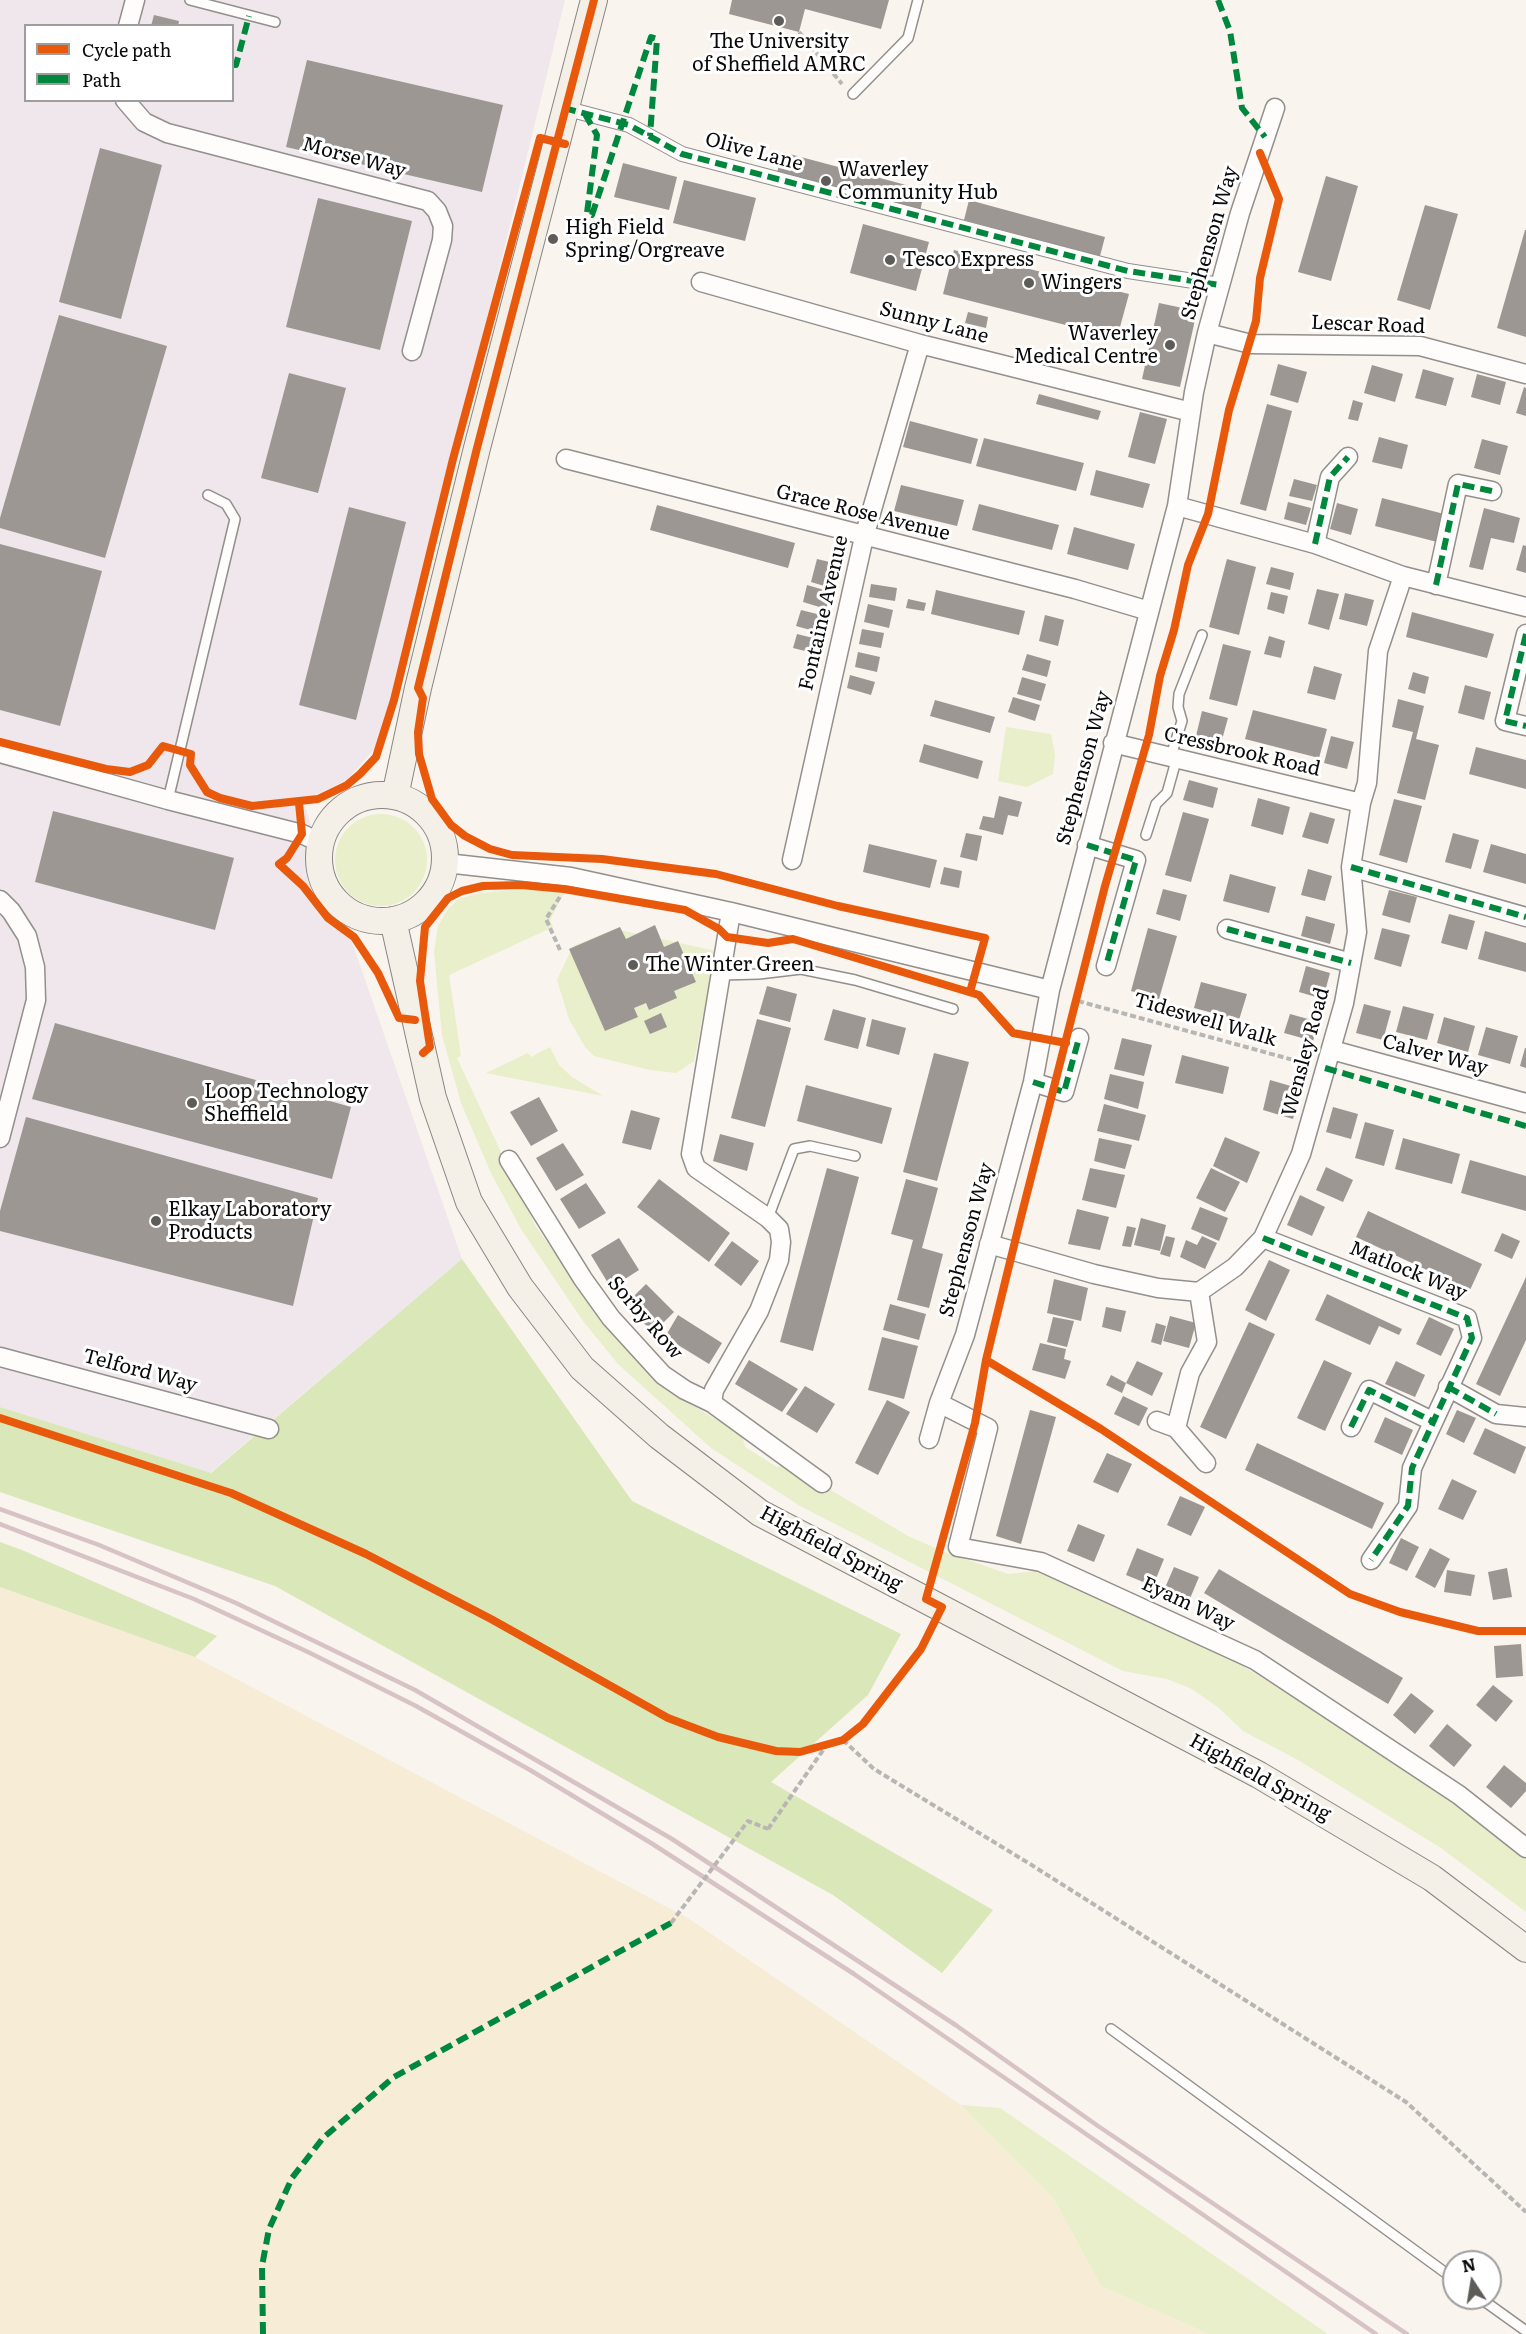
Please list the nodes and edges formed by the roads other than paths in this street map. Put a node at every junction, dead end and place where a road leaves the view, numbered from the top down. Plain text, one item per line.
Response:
1 (135, 0) edge
2 (190, 0) edge
3 (594, 0) edge
4 (918, 0) edge
5 (275, 22) dead end
6 (129, 24) edge
7 (853, 94) dead end
8 (127, 102) edge
9 (564, 108) junction
10 (1275, 108) dead end
11 (701, 282) dead end
12 (1220, 285) junction
13 (1207, 333) junction
14 (920, 344) junction
15 (412, 351) dead end
16 (1526, 374) edge
17 (1191, 412) junction
18 (1348, 457) dead end
19 (566, 459) dead end
20 (1492, 491) dead end
21 (208, 495) dead end
22 (1177, 506) junction
23 (864, 537) junction
24 (1315, 544) junction
25 (1402, 576) junction
26 (1436, 585) junction
27 (1526, 607) edge
28 (1149, 611) junction
29 (1526, 634) edge
30 (1202, 635) dead end
31 (1526, 726) edge
32 (1113, 743) junction
33 (0, 753) edge
34 (1173, 760) junction
35 (395, 796) junction
36 (168, 800) junction
37 (1361, 803) junction
38 (1146, 835) dead end
39 (321, 843) junction
40 (1087, 845) junction
41 (792, 860) dead end
42 (446, 862) junction
43 (1351, 867) junction
44 (0, 900) edge
45 (731, 912) junction
46 (1526, 917) edge
47 (393, 920) junction
48 (1227, 929) dead end
49 (1351, 963) junction
50 (1106, 966) dead end
51 (721, 975) junction
52 (1050, 990) junction
53 (953, 1009) dead end
54 (1078, 1038) dead end
55 (1332, 1050) junction
56 (1033, 1082) junction
57 (1526, 1103) edge
58 (0, 1138) edge
59 (855, 1156) dead end
60 (509, 1160) dead end
61 (768, 1218) junction
62 (1263, 1238) junction
63 (989, 1244) junction
64 (1199, 1292) junction
65 (0, 1357) edge
66 (1448, 1387) junction
67 (711, 1403) junction
68 (939, 1403) junction
69 (1526, 1417) edge
70 (1157, 1421) dead end
71 (1432, 1421) junction
72 (1351, 1427) dead end
73 (269, 1428) dead end
74 (1176, 1428) junction
75 (930, 1439) dead end
76 (1206, 1463) dead end
77 (822, 1483) dead end
78 (1371, 1560) dead end
79 (1526, 1848) edge
80 (1526, 1949) edge
81 (1111, 2029) dead end
82 (1442, 2270) edge
83 (1497, 2310) edge
84 (1526, 2331) edge

1 - 6 street
2 - 5 lane
3 - 9 main road
4 - 7 lane
8 - 15 street, Morse Way
9 - 12 street, Olive Lane
9 - 35 main road
10 - 12 street, Stephenson Way
11 - 14 street, Sunny Lane
12 - 13 street, Stephenson Way
13 - 16 street, Lescar Road
13 - 17 street, Stephenson Way
14 - 17 street, Sunny Lane
14 - 23 street, Fontaine Avenue
17 - 22 street, Stephenson Way
18 - 24 street
19 - 23 street, Grace Rose Avenue
20 - 26 street
21 - 36 lane
22 - 24 street
22 - 28 street, Stephenson Way
23 - 28 street, Grace Rose Avenue
23 - 41 street, Fontaine Avenue
24 - 25 street
25 - 26 street
25 - 37 street, Wensley Road
26 - 27 street
28 - 32 street, Stephenson Way
29 - 31 street
30 - 34 lane
32 - 34 street, Cressbrook Road
32 - 40 street, Stephenson Way
33 - 36 street
34 - 37 street, Cressbrook Road
34 - 38 lane
35 - 39 main road
35 - 42 main road
36 - 39 street
37 - 43 street, Wensley Road
39 - 47 main road
40 - 50 street
40 - 52 street, Stephenson Way
42 - 45 street
42 - 47 main road
43 - 46 street
43 - 49 street, Wensley Road
44 - 58 street
45 - 51 street
45 - 52 street
47 - 80 main road, Highfield Spring
48 - 49 street
49 - 55 street, Wensley Road
51 - 53 lane
51 - 61 street
52 - 56 street, Stephenson Way
54 - 56 street
55 - 57 street, Calver Way
55 - 62 street, Wensley Road
56 - 63 street, Stephenson Way
59 - 61 lane
60 - 67 street, Sorby Row
61 - 67 street
62 - 64 street, Wensley Road
62 - 66 street, Matlock Way
63 - 64 street
63 - 68 street, Stephenson Way
64 - 74 street
65 - 73 street, Telford Way
66 - 69 street
66 - 71 street, Matlock Way
67 - 77 street, Sorby Row
68 - 75 street, Stephenson Way
68 - 79 street, Eyam Way
70 - 74 street
71 - 72 street
71 - 78 street, Matlock Way
74 - 76 street
81 - 82 lane
83 - 84 lane

